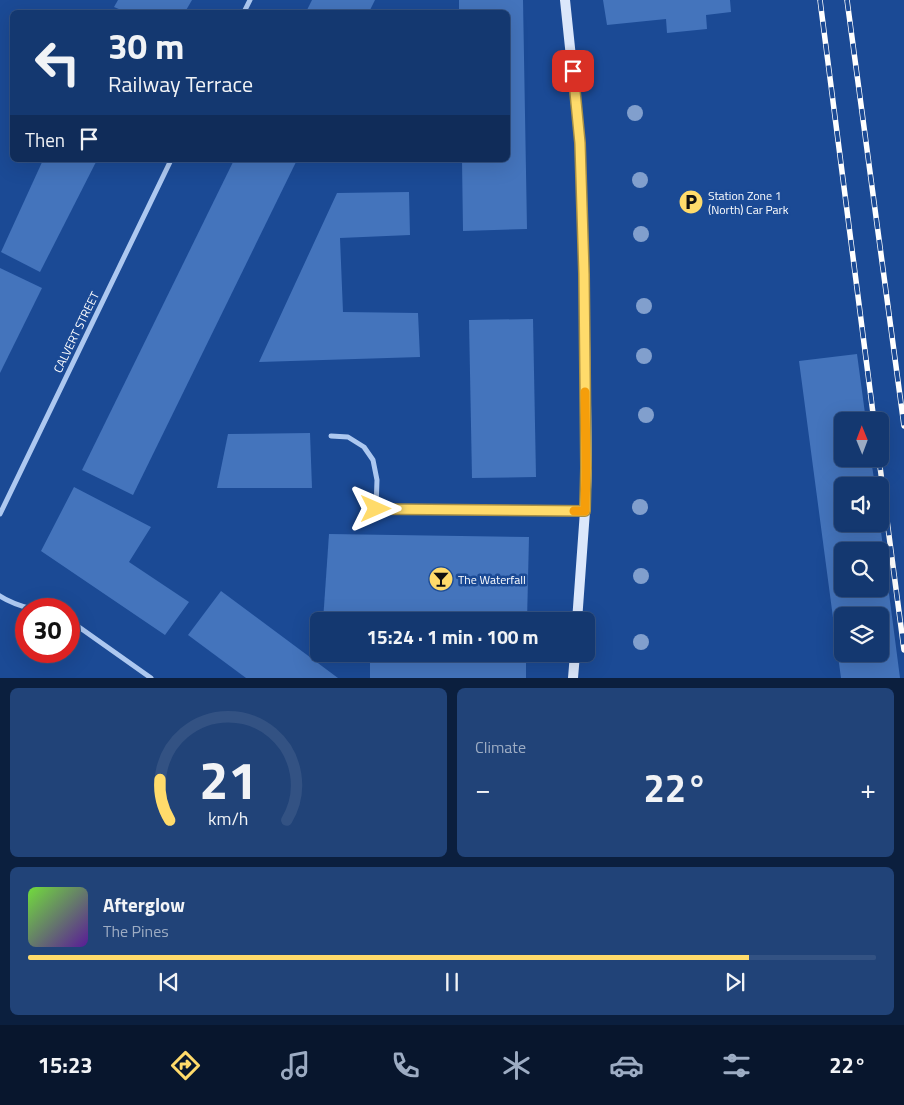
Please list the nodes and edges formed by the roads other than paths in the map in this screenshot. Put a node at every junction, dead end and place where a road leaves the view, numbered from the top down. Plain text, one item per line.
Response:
1 (565, 0) edge
2 (170, 162) edge
3 (331, 436) dead end
4 (585, 511) junction
5 (0, 514) edge
6 (0, 596) edge
7 (15, 603) edge
8 (578, 612) edge
9 (80, 628) edge
10 (574, 662) edge
11 (151, 678) edge
12 (573, 678) edge

1 - 4 main road
2 - 5 street, CALVERT STREET
3 - 4 street
4 - 8 main road
6 - 7 street
9 - 11 street
10 - 12 main road

